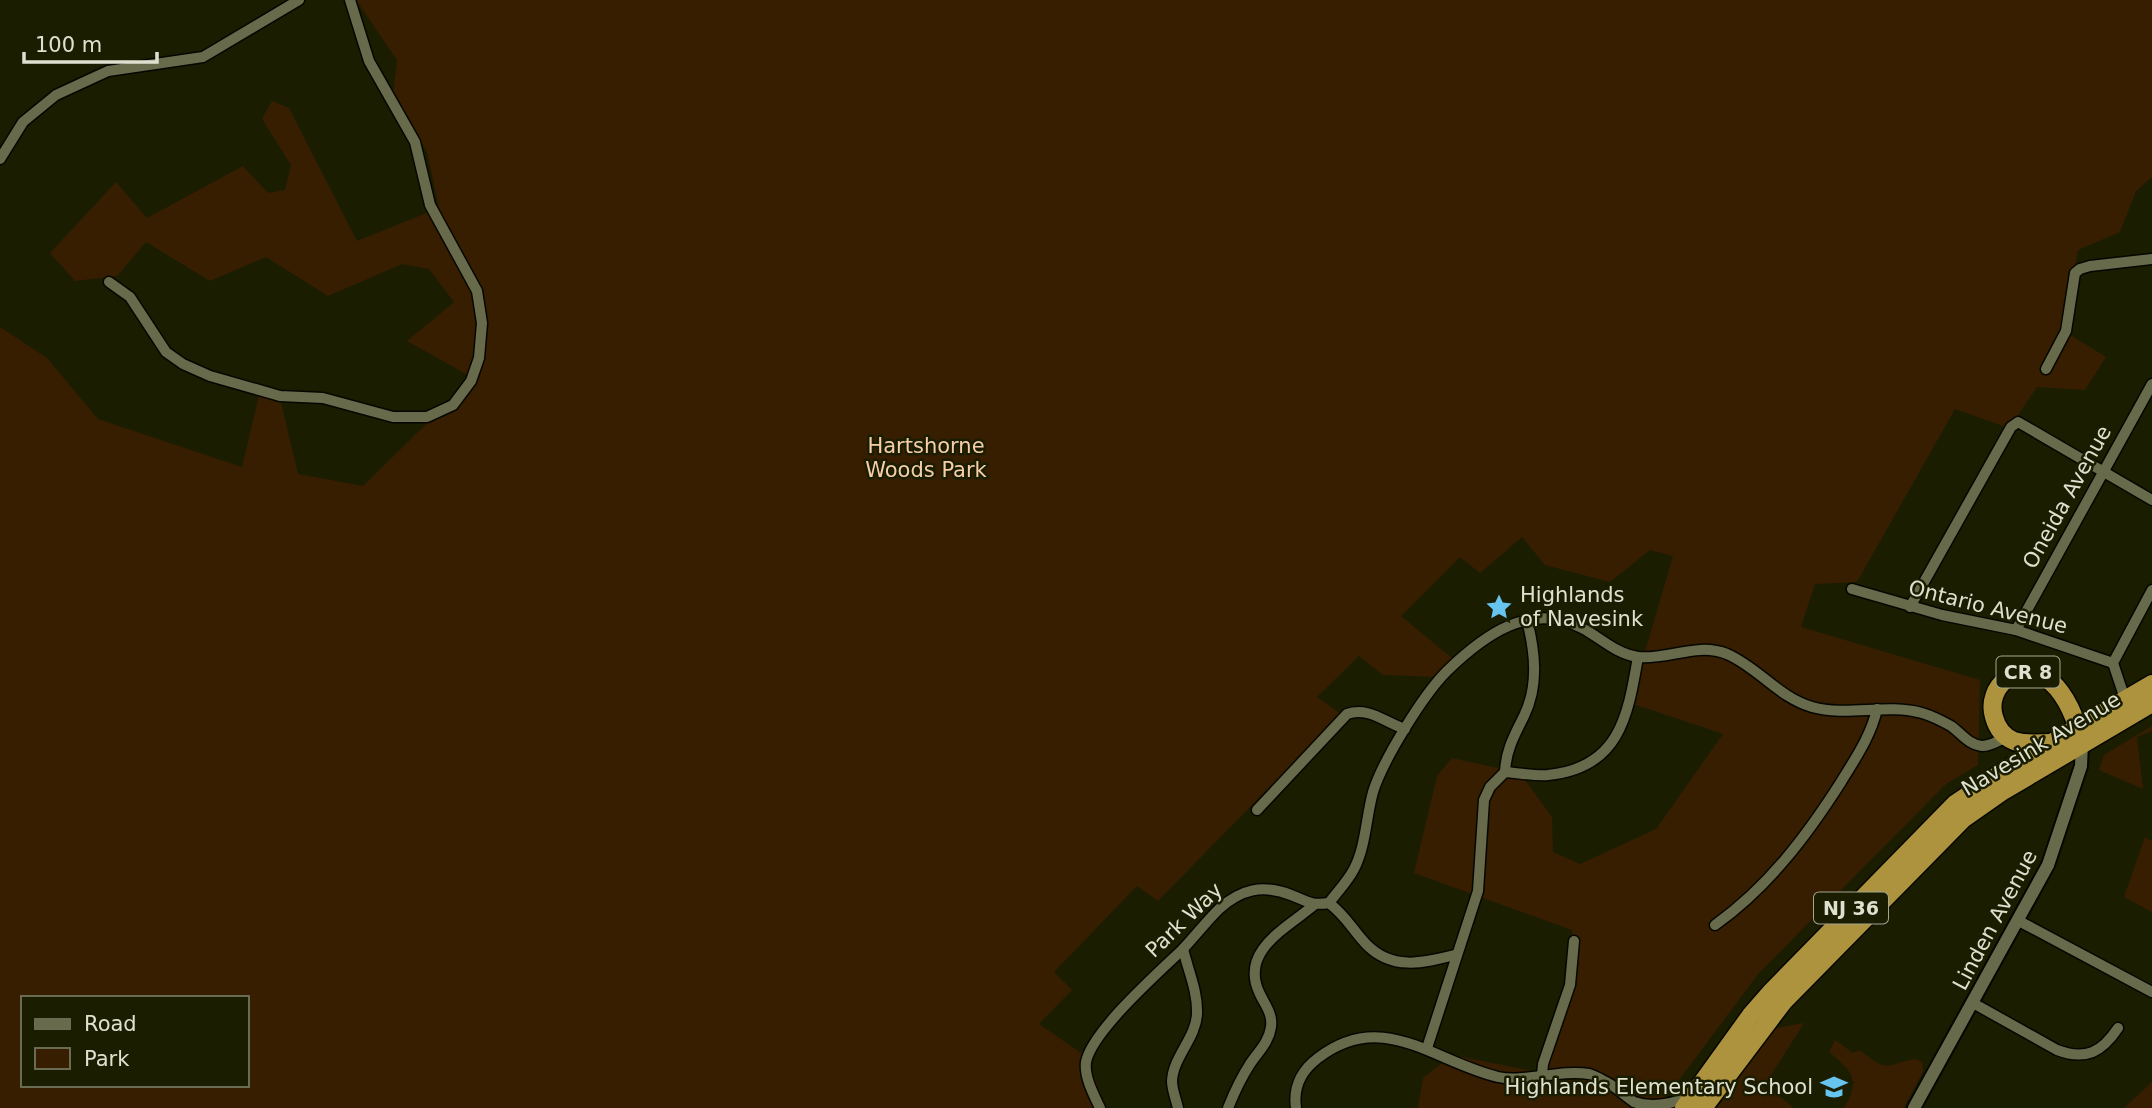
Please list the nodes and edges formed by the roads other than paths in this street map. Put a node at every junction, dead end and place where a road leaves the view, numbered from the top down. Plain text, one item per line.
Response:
1 (299, 0) edge
2 (350, 0) edge
3 (0, 159) edge
4 (2152, 259) edge
5 (109, 282) dead end
6 (2046, 369) dead end
7 (2152, 384) edge
8 (2103, 470) junction
9 (2152, 500) edge
10 (1852, 589) dead end
11 (2152, 590) edge
12 (1910, 607) junction
13 (1527, 620) junction
14 (2016, 630) junction
15 (1638, 657) junction
16 (2113, 663) junction
17 (2152, 684) edge
18 (2125, 699) junction
19 (2152, 703) edge
20 (1877, 709) junction
21 (1405, 729) junction
22 (2080, 736) junction
23 (2006, 737) junction
24 (2052, 743) junction
25 (1505, 772) junction
26 (1257, 810) dead end
27 (1329, 903) junction
28 (1312, 907) junction
29 (2019, 921) junction
30 (1715, 925) dead end
31 (1574, 941) dead end
32 (1183, 949) junction
33 (1455, 955) junction
34 (2152, 992) edge
35 (1973, 1003) junction
36 (2118, 1028) dead end
37 (1427, 1048) junction
38 (1542, 1075) junction
39 (1693, 1104) edge
40 (1637, 1106) edge
41 (1918, 1107) edge
42 (1100, 1108) edge
43 (1178, 1108) edge
44 (1228, 1108) edge
45 (1296, 1108) edge

1 - 3 street
2 - 5 street
4 - 6 street
7 - 8 street, Oneida Avenue
8 - 9 street
8 - 12 street
8 - 14 street, Oneida Avenue
10 - 12 street, Ontario Avenue
11 - 16 street
12 - 14 street, Ontario Avenue
13 - 15 street
13 - 21 street
13 - 25 street
14 - 16 street, Ontario Avenue
15 - 20 street
15 - 25 street
16 - 18 street
17 - 18 highway, Navesink Avenue / NJ 36
18 - 22 highway, Navesink Avenue / NJ 36
19 - 22 highway, Navesink Avenue / NJ 36
20 - 23 street
20 - 30 street
21 - 26 street
21 - 27 street
22 - 23 highway, CR 8
22 - 24 highway, NJ 36
22 - 29 street, Linden Avenue
22 - 39 highway, Navesink Avenue / NJ 36
23 - 24 highway
24 - 39 highway, Navesink Avenue / NJ 36
25 - 33 street
27 - 28 street, Park Way
27 - 33 street
28 - 32 street, Park Way
28 - 44 street
29 - 34 street
29 - 35 street, Linden Avenue
31 - 38 street
32 - 42 street, Park Way
32 - 43 street
33 - 37 street
35 - 36 street
35 - 41 street, Linden Avenue
37 - 38 street
37 - 45 street
38 - 40 street
39 - 40 street

